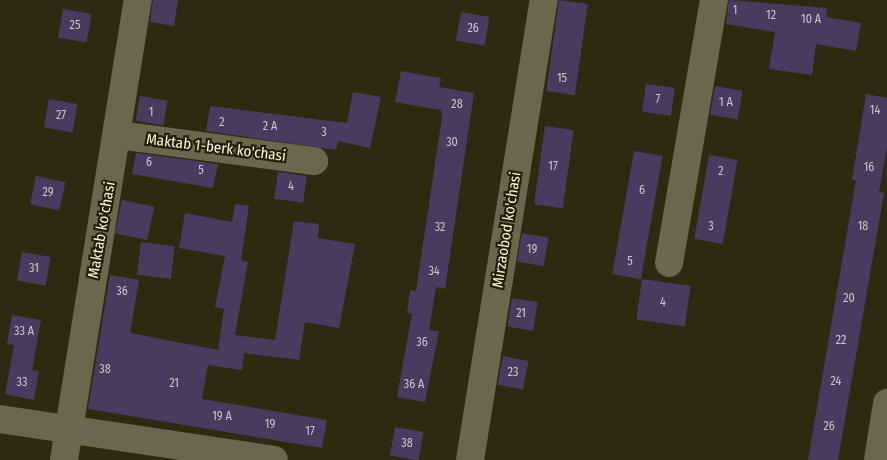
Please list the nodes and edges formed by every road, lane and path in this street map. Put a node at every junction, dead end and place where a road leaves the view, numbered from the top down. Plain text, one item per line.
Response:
1 (138, 0) edge
2 (544, 0) edge
3 (714, 0) edge
4 (118, 135) junction
5 (314, 161) dead end
6 (669, 264) dead end
7 (887, 403) edge
8 (0, 419) edge
9 (69, 428) junction
10 (64, 460) edge
11 (274, 460) edge
12 (470, 460) edge
13 (878, 460) edge

1 - 4 street, Maktab ko'chasi
2 - 12 street, Mirzaobod ko'chasi
3 - 6 street
4 - 5 street, Maktab 1-berk ko'chasi
4 - 9 street, Maktab ko'chasi
7 - 13 street
8 - 9 street
9 - 10 street, Maktab ko'chasi
9 - 11 street

